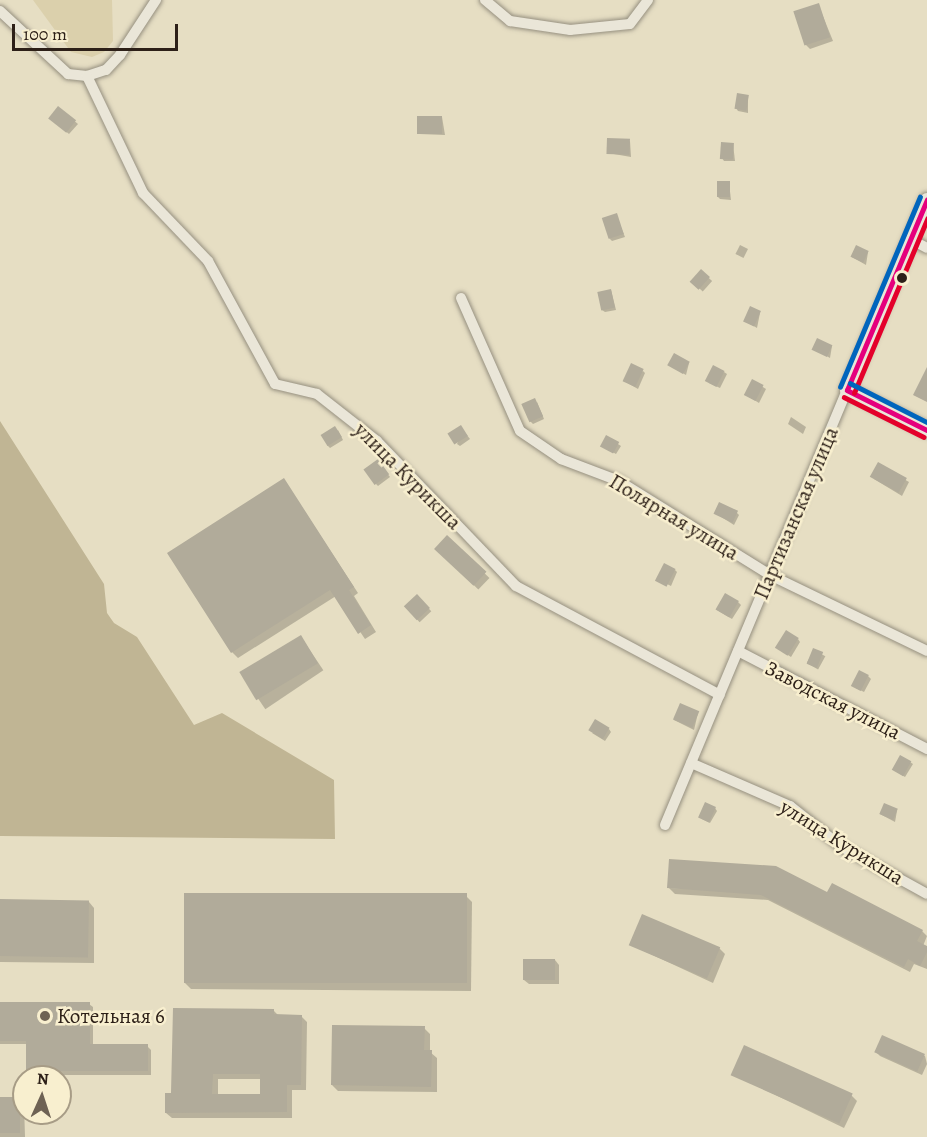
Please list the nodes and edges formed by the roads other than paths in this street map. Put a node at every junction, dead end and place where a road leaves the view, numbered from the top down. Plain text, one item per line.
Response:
1 (156, 0) edge
2 (485, 0) edge
3 (648, 0) edge
4 (0, 11) edge
5 (87, 76) junction
6 (927, 200) edge
7 (912, 240) junction
8 (927, 248) edge
9 (461, 298) dead end
10 (848, 390) junction
11 (927, 430) edge
12 (770, 575) junction
13 (738, 651) junction
14 (927, 651) edge
15 (720, 695) junction
16 (927, 749) edge
17 (691, 763) junction
18 (665, 825) dead end
19 (927, 894) edge

1 - 5 street
2 - 3 street
4 - 5 street
5 - 15 street, улица Курикша
6 - 7 street, Партизанская улица
7 - 8 street
7 - 10 street, Партизанская улица
9 - 12 street, Полярная улица
10 - 11 street
10 - 12 street, Партизанская улица
12 - 13 street, Партизанская улица
12 - 14 street, Полярная улица
13 - 15 street, Партизанская улица
13 - 16 street, Заводская улица
15 - 17 street, Партизанская улица
17 - 18 street, Партизанская улица
17 - 19 street, улица Курикша

